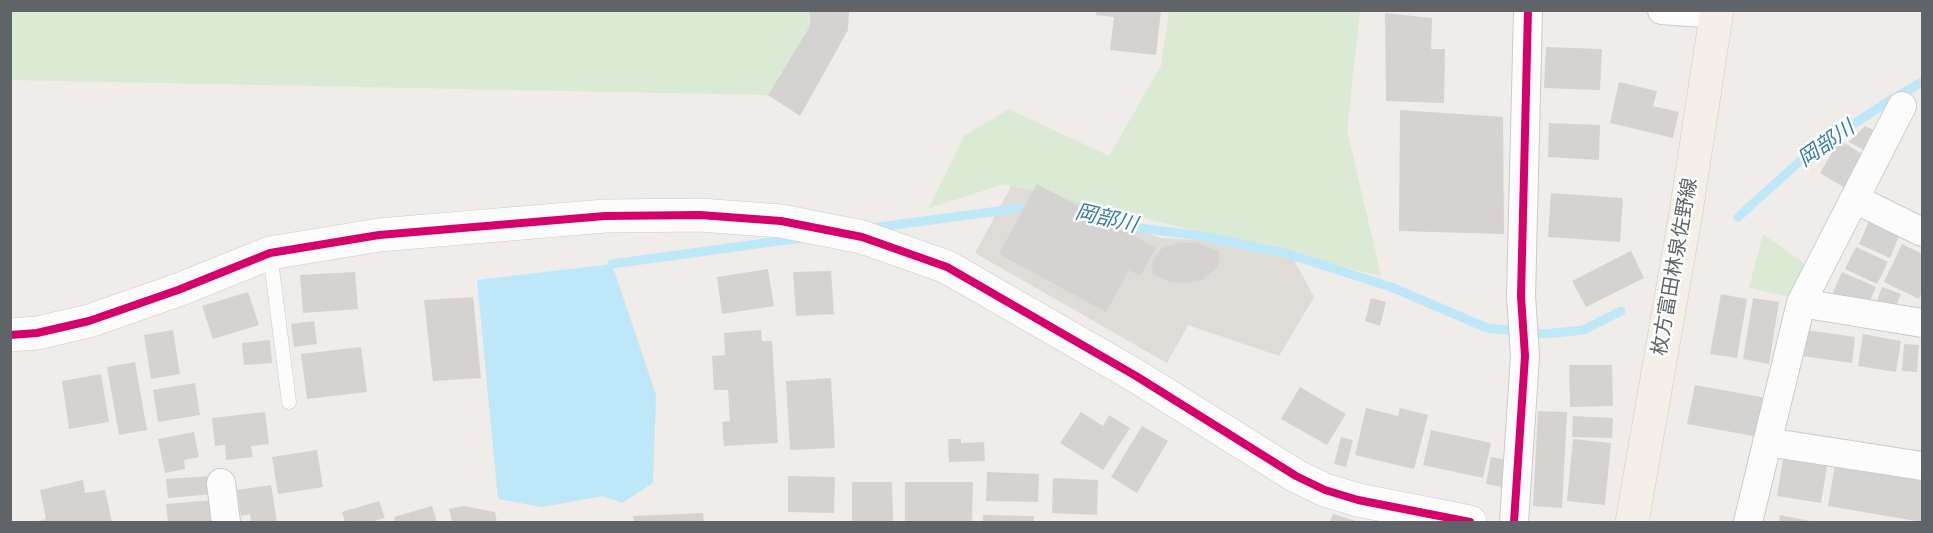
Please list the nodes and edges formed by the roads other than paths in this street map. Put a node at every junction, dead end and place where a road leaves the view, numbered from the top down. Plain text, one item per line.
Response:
1 (1528, 10) edge
2 (1662, 10) edge
3 (1717, 12) edge
4 (1902, 106) dead end
5 (1855, 199) junction
6 (1923, 232) edge
7 (270, 253) junction
8 (1801, 303) junction
9 (1923, 323) edge
10 (10, 335) edge
11 (289, 402) dead end
12 (1767, 442) junction
13 (1923, 466) edge
14 (220, 483) dead end
15 (226, 522) edge
16 (1470, 522) edge
17 (1514, 522) edge
18 (1632, 522) edge
19 (1748, 522) edge

1 - 17 street
2 - 3 street
3 - 18 main road, 枚方富田林泉佐野線
4 - 5 street
5 - 6 street
5 - 8 street
7 - 10 street
7 - 11 lane
7 - 16 street
8 - 9 street
8 - 12 street
12 - 13 street
12 - 19 street
14 - 15 street

